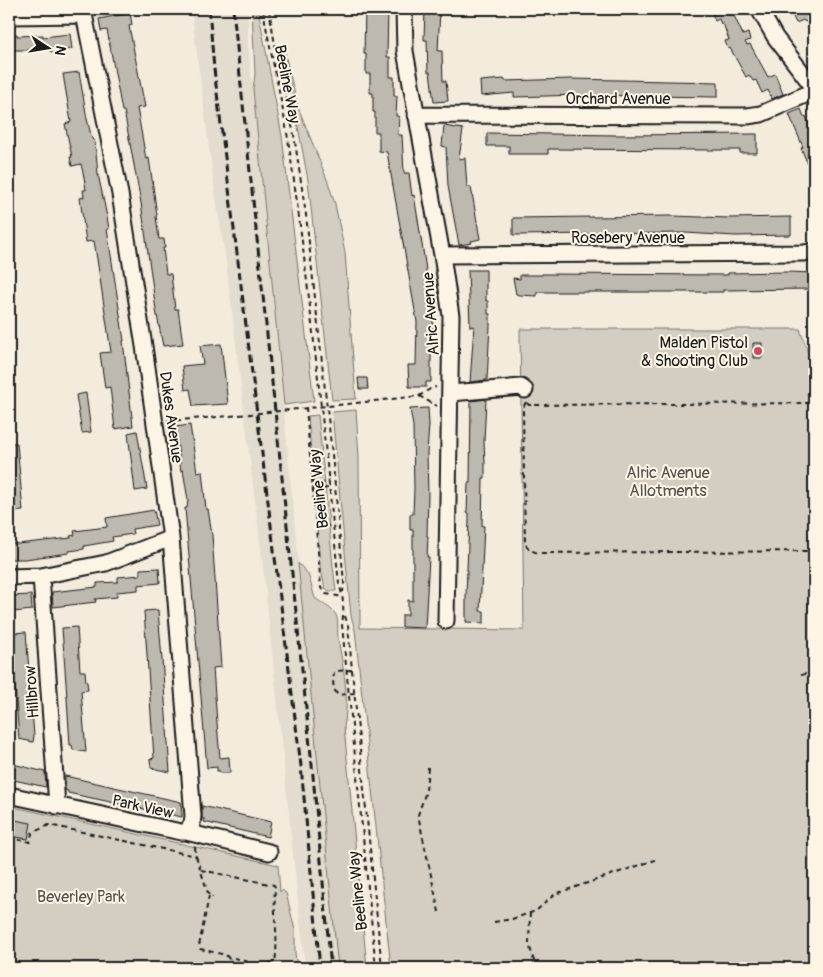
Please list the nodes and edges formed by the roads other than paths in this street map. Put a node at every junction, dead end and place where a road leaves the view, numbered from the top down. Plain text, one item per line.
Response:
1 (404, 9) edge
2 (759, 9) edge
3 (84, 12) edge
4 (9, 16) edge
5 (814, 89) edge
6 (416, 115) junction
7 (814, 251) edge
8 (442, 255) junction
9 (451, 387) junction
10 (526, 396) road end
11 (171, 538) junction
12 (41, 576) junction
13 (9, 577) edge
14 (446, 621) dead end
15 (9, 796) edge
16 (57, 806) junction
17 (186, 832) junction
18 (269, 852) dead end

1 - 6 street, Alric Avenue
2 - 5 street
3 - 4 street
3 - 11 street, Dukes Avenue
5 - 6 street, Orchard Avenue
6 - 8 street, Alric Avenue
7 - 8 street, Rosebery Avenue
8 - 9 street, Alric Avenue
9 - 10 street
9 - 14 street, Alric Avenue
11 - 12 street
11 - 17 street, Dukes Avenue
12 - 13 street
12 - 16 street, Hillbrow
15 - 16 street, Park View
16 - 17 street, Park View
17 - 18 street, Park View

